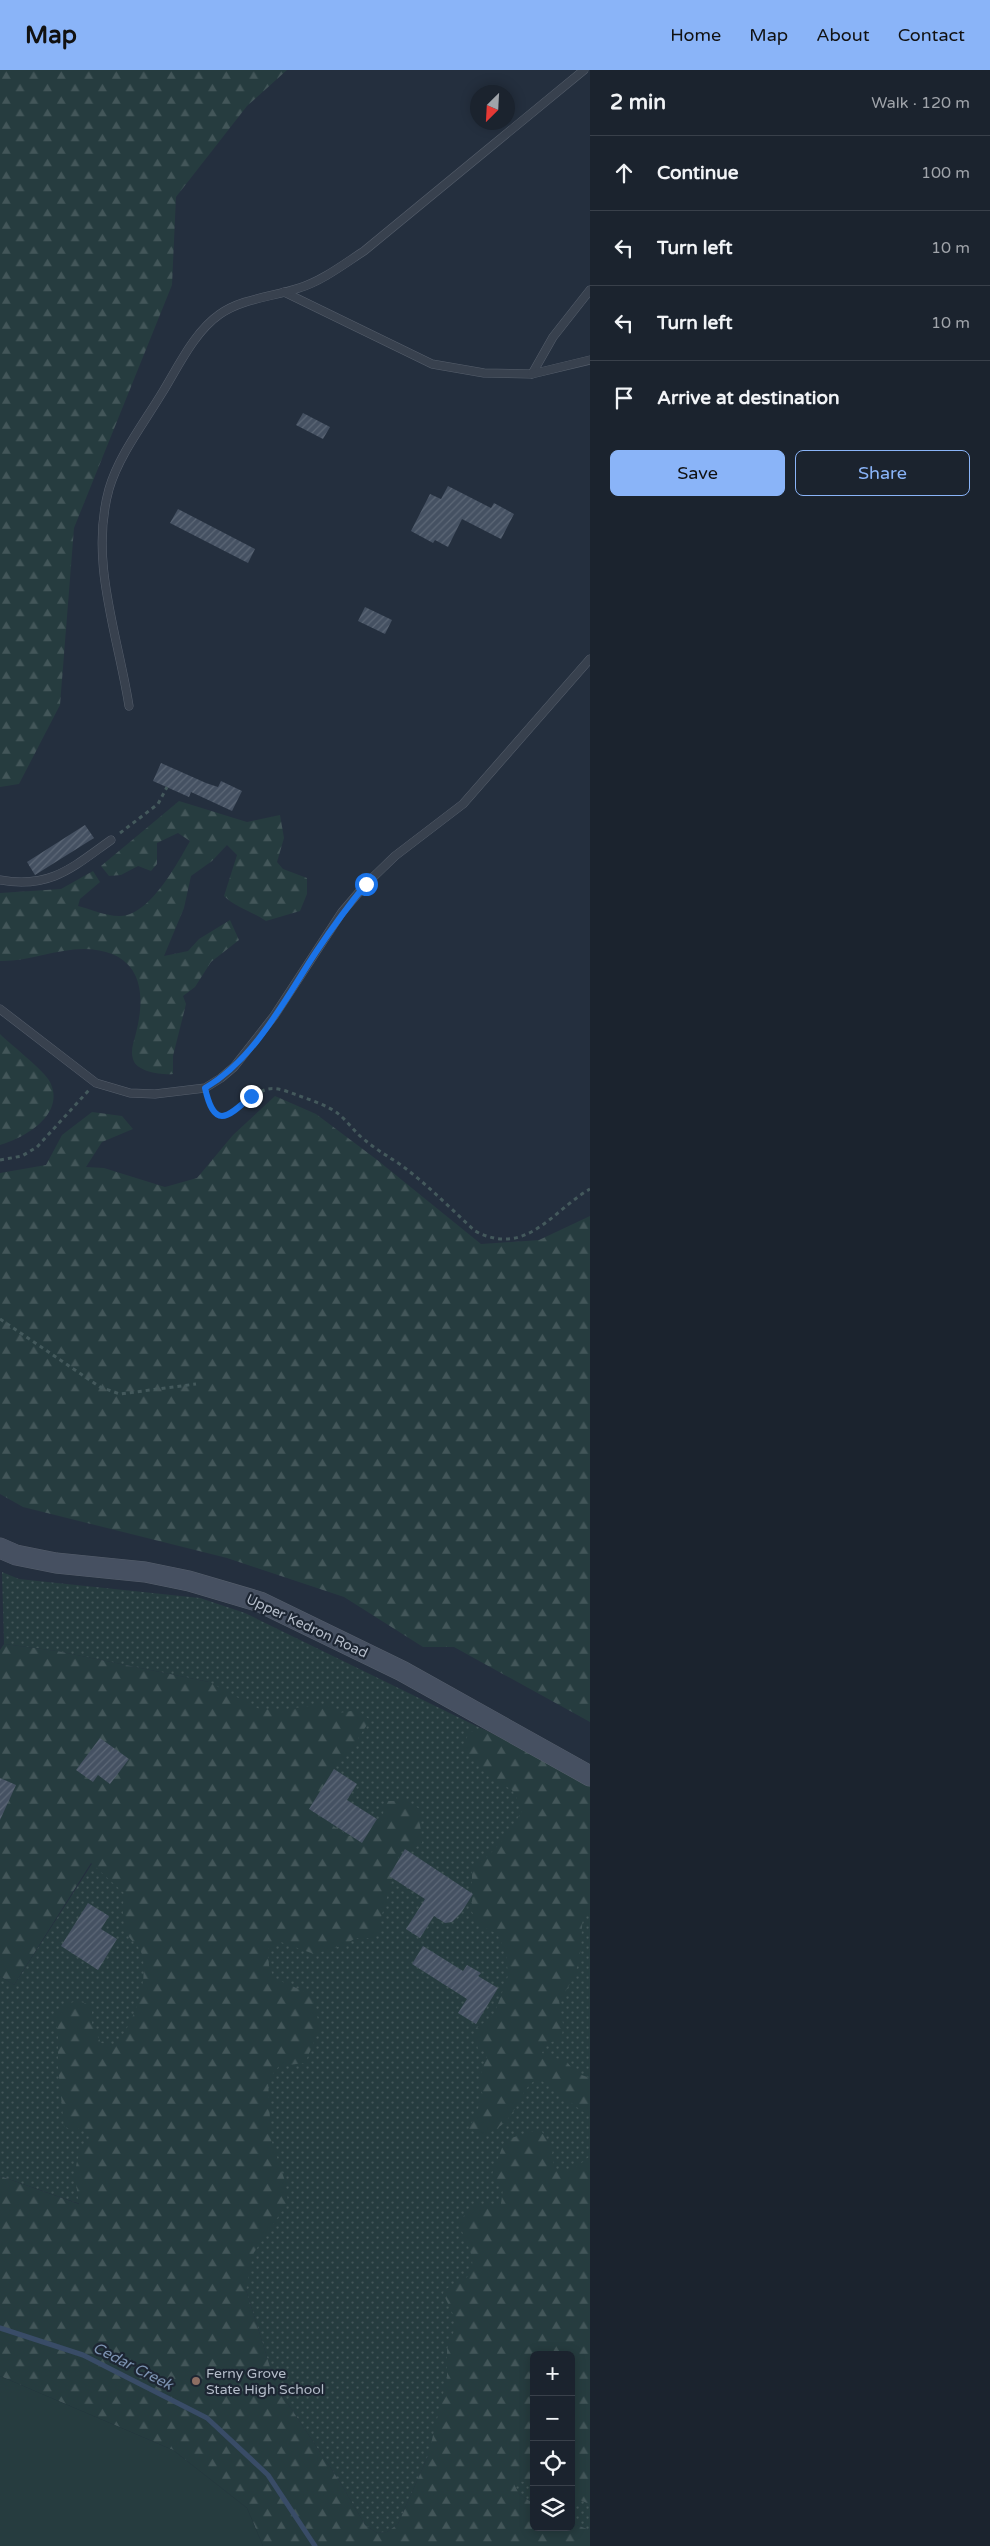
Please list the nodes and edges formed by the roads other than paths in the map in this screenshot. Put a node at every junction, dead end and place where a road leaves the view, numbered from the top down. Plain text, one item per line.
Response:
1 (584, 70) edge
2 (590, 290) edge
3 (284, 292) junction
4 (590, 360) edge
5 (532, 374) junction
6 (590, 660) edge
7 (129, 706) dead end
8 (112, 840) road end
9 (0, 880) edge
10 (0, 1009) edge
11 (0, 1548) edge
12 (590, 1776) edge

1 - 3 lane
2 - 5 lane
3 - 5 lane
3 - 7 lane
4 - 5 lane
6 - 10 lane
8 - 9 lane
11 - 12 main road, Upper Kedron Road

